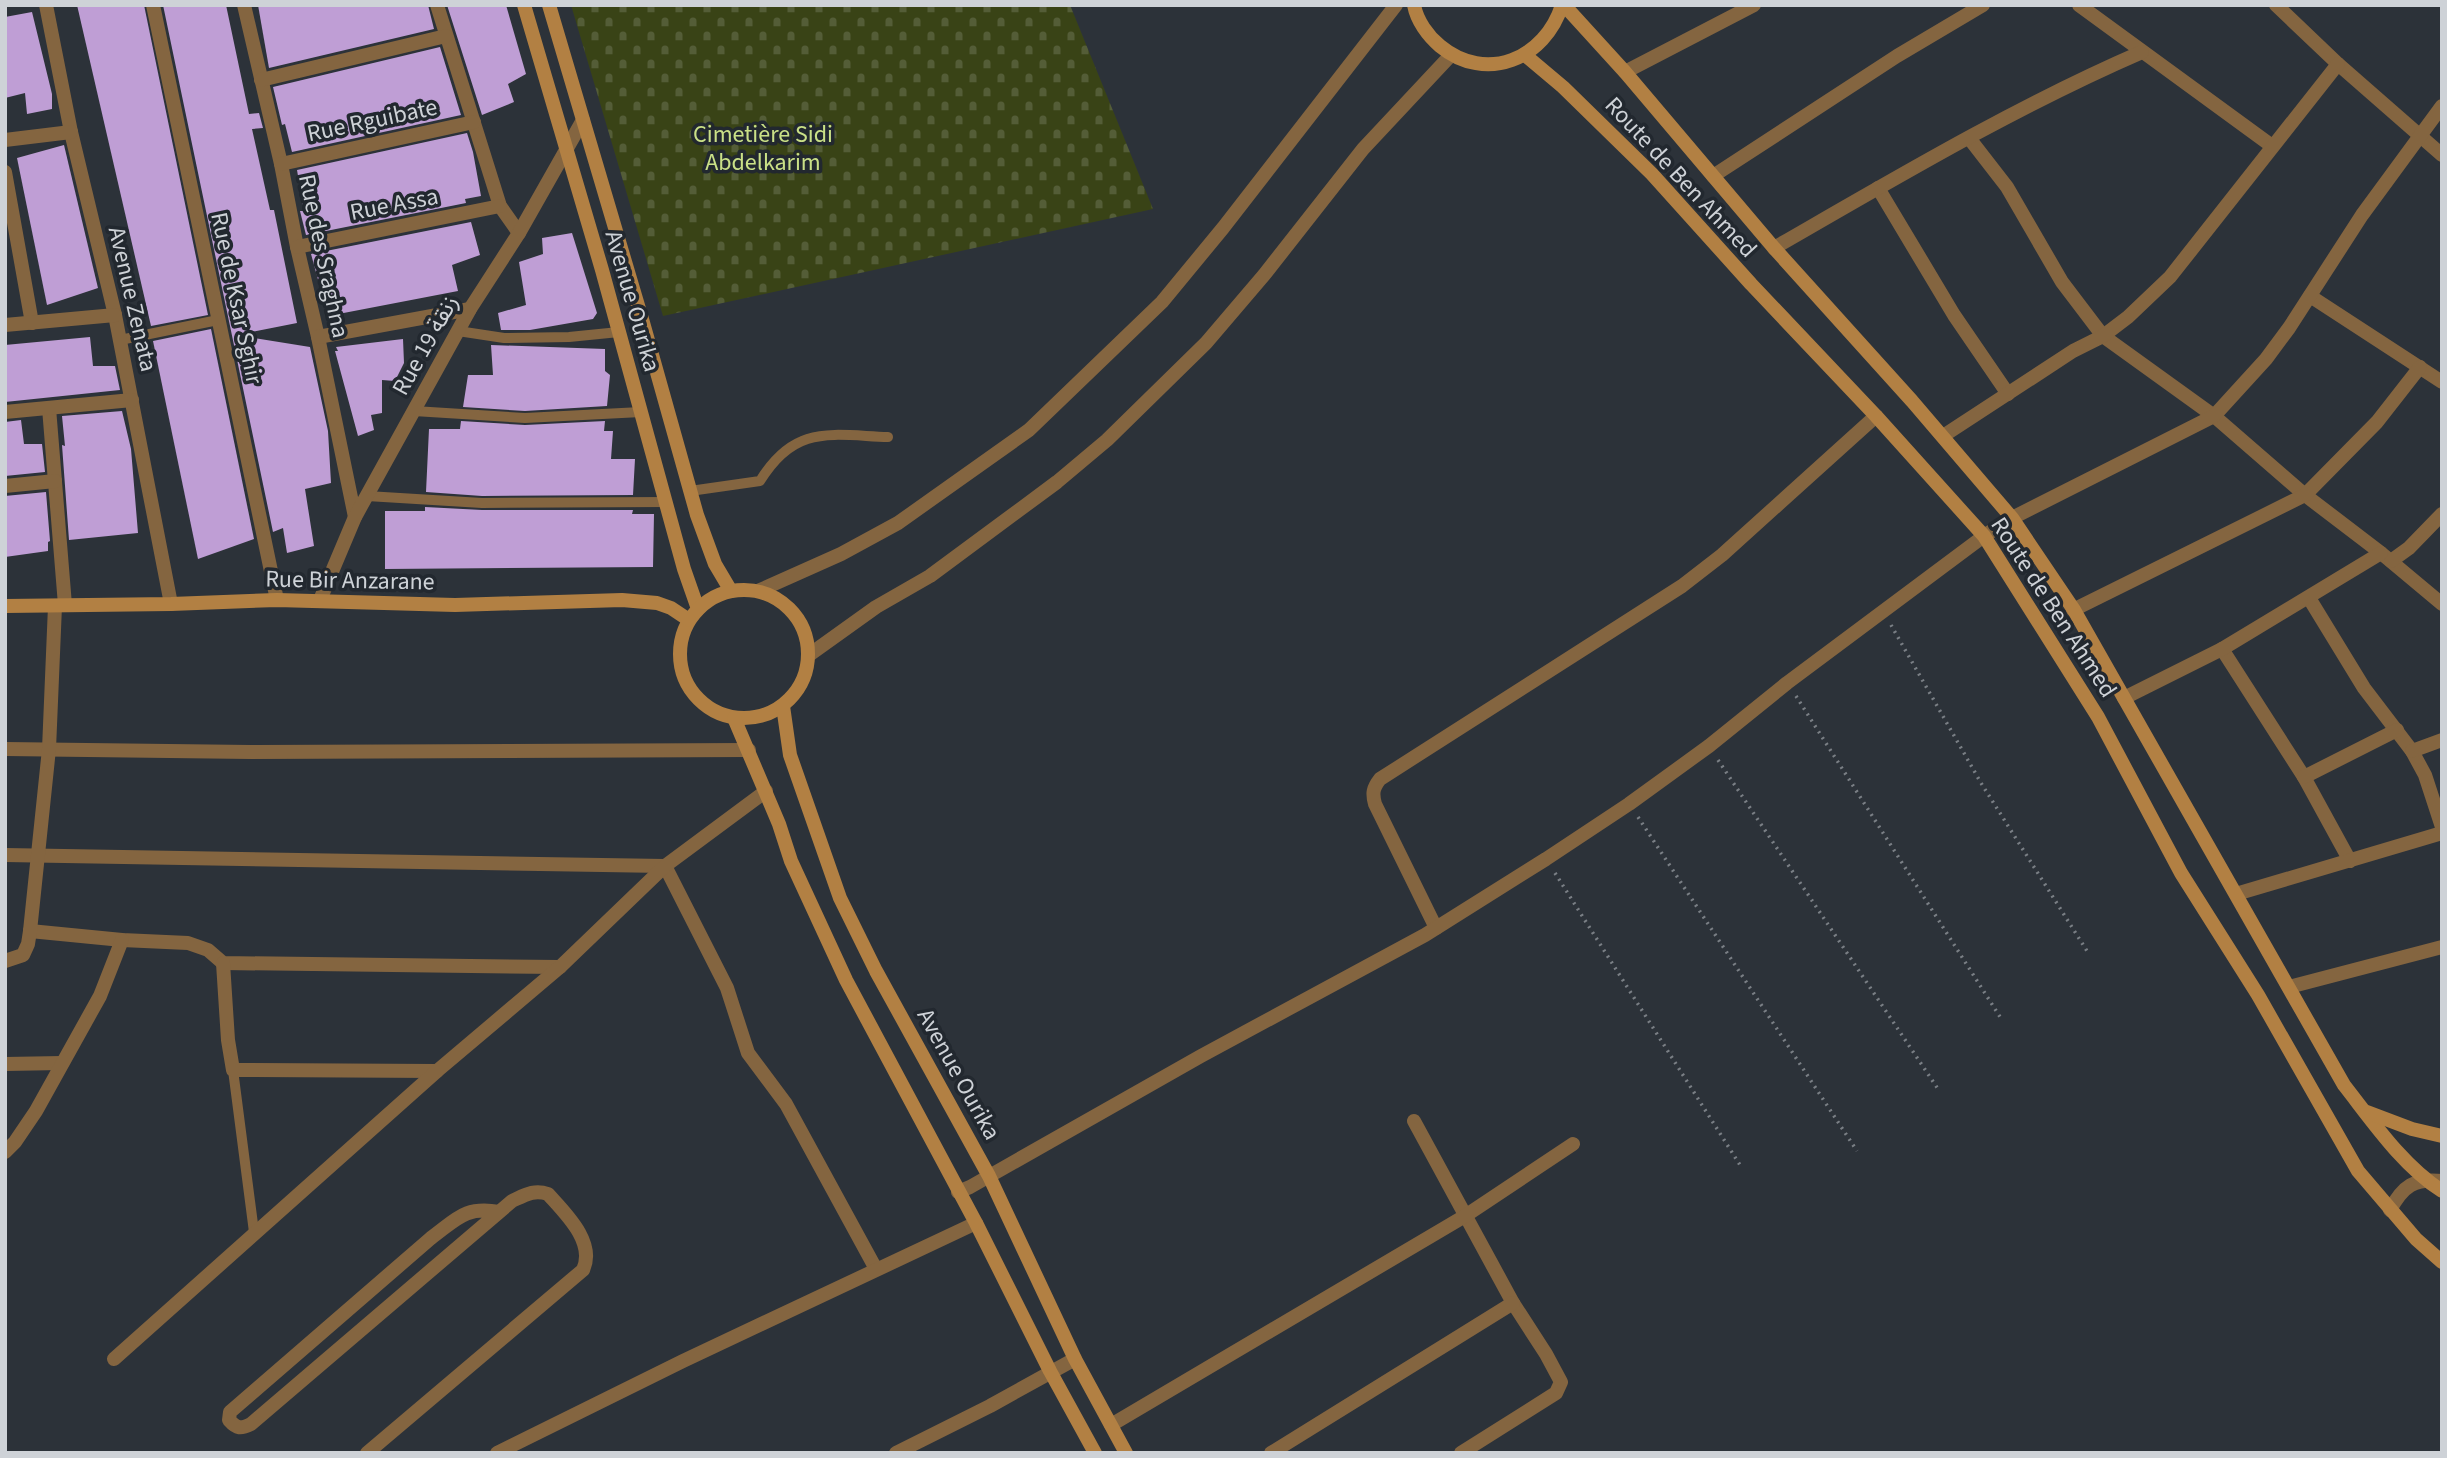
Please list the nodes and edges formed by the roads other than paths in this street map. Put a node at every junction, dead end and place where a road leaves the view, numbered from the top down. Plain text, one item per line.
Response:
1 (46, 5) edge
2 (153, 5) edge
3 (244, 5) edge
4 (437, 5) edge
5 (524, 5) edge
6 (549, 5) edge
7 (1396, 5) edge
8 (1414, 5) edge
9 (1563, 5) edge
10 (1754, 5) edge
11 (1983, 5) edge
12 (2079, 5) edge
13 (2276, 5) edge
14 (446, 36) junction
15 (2142, 52) junction
16 (1451, 55) junction
17 (1525, 55) junction
18 (2338, 64) junction
19 (1625, 72) junction
20 (261, 79) junction
21 (2442, 106) edge
22 (583, 120) junction
23 (474, 122) junction
24 (71, 132) junction
25 (2420, 136) junction
26 (1969, 138) junction
27 (5, 140) edge
28 (2272, 146) junction
29 (566, 153) junction
30 (2442, 155) edge
31 (281, 164) junction
32 (5, 172) edge
33 (1713, 176) junction
34 (1878, 188) junction
35 (500, 206) junction
36 (519, 233) junction
37 (12, 245) edge
38 (297, 247) junction
39 (1774, 248) junction
40 (2310, 296) junction
41 (470, 309) junction
42 (115, 315) junction
43 (218, 320) junction
44 (32, 323) junction
45 (5, 325) edge
46 (458, 331) junction
47 (619, 332) junction
48 (2103, 336) junction
49 (318, 337) junction
50 (120, 340) junction
51 (2420, 367) junction
52 (2442, 382) edge
53 (2008, 394) junction
54 (132, 400) junction
55 (48, 408) junction
56 (414, 411) junction
57 (5, 412) edge
58 (641, 412) junction
59 (1876, 416) junction
60 (2214, 416) junction
61 (1943, 436) junction
62 (888, 437) dead end
63 (55, 481) junction
64 (5, 486) edge
65 (690, 491) junction
66 (2305, 495) junction
67 (367, 496) junction
68 (667, 502) junction
69 (2442, 514) edge
70 (355, 517) junction
71 (2012, 518) junction
72 (1984, 536) junction
73 (2386, 557) junction
74 (731, 591) junction
75 (758, 591) junction
76 (2309, 598) junction
77 (277, 600) junction
78 (320, 600) junction
79 (172, 604) junction
80 (2442, 604) edge
81 (5, 606) edge
82 (60, 606) junction
83 (2073, 610) junction
84 (693, 615) junction
85 (2222, 649) junction
86 (808, 655) junction
87 (2124, 698) junction
88 (783, 706) junction
89 (734, 718) junction
90 (2397, 730) junction
91 (2442, 740) edge
92 (5, 749) edge
93 (49, 749) junction
94 (749, 750) junction
95 (2412, 751) junction
96 (2304, 777) junction
97 (766, 791) junction
98 (2442, 827) edge
99 (2442, 833) edge
100 (5, 855) edge
101 (39, 855) junction
102 (2350, 861) junction
103 (665, 866) junction
104 (2236, 894) junction
105 (1436, 928) junction
106 (30, 931) junction
107 (122, 940) junction
108 (2442, 947) edge
109 (5, 961) edge
110 (223, 963) junction
111 (560, 967) junction
112 (2289, 988) junction
113 (62, 1063) junction
114 (5, 1064) edge
115 (233, 1070) junction
116 (437, 1071) junction
117 (2364, 1111) junction
118 (1414, 1121) dead end
119 (2442, 1136) edge
120 (1573, 1144) dead end
121 (5, 1152) edge
122 (989, 1176) junction
123 (2424, 1179) junction
124 (2442, 1181) edge
125 (2442, 1191) edge
126 (958, 1192) junction
127 (2390, 1210) junction
128 (499, 1212) junction
129 (1465, 1216) junction
130 (976, 1223) junction
131 (254, 1232) junction
132 (2442, 1262) edge
133 (876, 1269) junction
134 (1513, 1303) junction
135 (114, 1359) dead end
136 (1075, 1359) junction
137 (1050, 1371) junction
138 (1111, 1425) junction
139 (367, 1453) edge
140 (497, 1453) edge
141 (896, 1453) edge
142 (1095, 1453) edge
143 (1126, 1453) edge
144 (1271, 1453) edge
145 (1461, 1453) edge

1 - 24 street, Avenue Zenata
2 - 43 street, Rue de Ksar Sghir
3 - 20 street, Rue des Sraghna
4 - 14 street
5 - 29 street, Avenue Ourika
6 - 22 street, Avenue Ourika
7 - 75 street
8 - 16 street
9 - 17 street, Route de Ben Ahmed
9 - 19 street, Route de Ben Ahmed
10 - 19 street
11 - 33 street
12 - 15 street
13 - 18 street
14 - 20 street
14 - 23 street
15 - 26 street
15 - 28 street
16 - 17 street, Route de Ben Ahmed
16 - 86 street
17 - 59 street, Route de Ben Ahmed
18 - 25 street
18 - 28 street
19 - 33 street, Route de Ben Ahmed
20 - 31 street, Rue des Sraghna
21 - 25 street
22 - 29 street, Rue 19 زنقة
22 - 65 street, Avenue Ourika
23 - 31 street, Rue Rguibate
23 - 35 street
24 - 27 street
24 - 42 street, Avenue Zenata
25 - 30 street
25 - 40 street
26 - 34 street
26 - 48 street
28 - 48 street
29 - 36 street, Rue 19 زنقة
29 - 47 street, Avenue Ourika
31 - 38 street, Rue des Sraghna
32 - 37 street
33 - 39 street, Route de Ben Ahmed
34 - 39 street
34 - 53 street
35 - 36 street
35 - 38 street, Rue Assa
36 - 41 street, Rue 19 زنقة
37 - 44 street
38 - 49 street, Rue des Sraghna
39 - 61 street, Route de Ben Ahmed
40 - 51 street
40 - 60 street
41 - 46 street, Rue 19 زنقة
41 - 49 street
42 - 44 street
42 - 50 street, Avenue Zenata
43 - 50 lane
43 - 77 street, Rue de Ksar Sghir
44 - 45 street
46 - 47 lane
46 - 56 street, Rue 19 زنقة
47 - 58 street, Avenue Ourika
48 - 53 street
48 - 60 street
49 - 70 street, Rue des Sraghna
50 - 54 street, Avenue Zenata
51 - 52 street
51 - 66 street
53 - 61 street
54 - 55 street
54 - 79 street, Avenue Zenata
55 - 57 street
55 - 63 street
56 - 58 lane
56 - 67 street, Rue 19 زنقة
58 - 68 street, Avenue Ourika
59 - 72 street, Route de Ben Ahmed
59 - 105 street
60 - 66 street
60 - 71 street
61 - 71 street, Route de Ben Ahmed
62 - 65 lane
63 - 64 street
63 - 82 street
65 - 74 street, Avenue Ourika
66 - 73 street
66 - 83 street
67 - 68 lane
67 - 70 street, Rue 19 زنقة
68 - 84 street, Avenue Ourika
69 - 73 street
70 - 78 street, Rue 19 زنقة
71 - 72 street
71 - 83 street, Route de Ben Ahmed
72 - 105 street
72 - 127 street, Route de Ben Ahmed
73 - 76 street
73 - 80 street
74 - 75 street
74 - 84 street
75 - 86 street
76 - 85 street
76 - 90 street
77 - 78 street, Rue Bir Anzarane
77 - 79 street, Rue Bir Anzarane
78 - 84 street, Rue Bir Anzarane
79 - 82 street, Rue Bir Anzarane
81 - 82 street, Rue Bir Anzarane
82 - 93 street
83 - 87 street, Route de Ben Ahmed
84 - 89 street
85 - 87 street
85 - 96 street
86 - 88 street
87 - 104 street, Route de Ben Ahmed
88 - 89 street
88 - 122 street, Avenue Ourika
89 - 94 street
90 - 95 street
90 - 96 street
91 - 95 street
92 - 93 street
93 - 94 street
93 - 101 street
94 - 97 street
95 - 98 street
96 - 102 street
97 - 103 street
97 - 126 street
99 - 102 street
100 - 101 street
101 - 103 street
101 - 106 street
102 - 104 street
103 - 111 street
103 - 133 street
104 - 112 street, Route de Ben Ahmed
105 - 122 street
106 - 107 street
106 - 109 street
107 - 110 street
107 - 113 street
108 - 112 street
110 - 111 street
110 - 115 street
111 - 116 street
112 - 117 street, Route de Ben Ahmed
113 - 114 street
113 - 121 street
115 - 116 street
115 - 131 lane
116 - 131 street
117 - 119 street
117 - 123 street, Route de Ben Ahmed
118 - 129 street
120 - 129 street
122 - 126 street
122 - 136 street, Avenue Ourika
123 - 124 street
123 - 125 street, Route de Ben Ahmed
123 - 127 street
126 - 130 street
127 - 132 street, Route de Ben Ahmed
128 - 128 street
128 - 139 street
129 - 134 street
129 - 138 street
130 - 133 street
130 - 137 street
131 - 135 street
133 - 140 street
134 - 144 street
134 - 145 street
136 - 137 street
136 - 138 street, Avenue Ourika
137 - 141 street
137 - 142 street
138 - 143 street, Avenue Ourika

